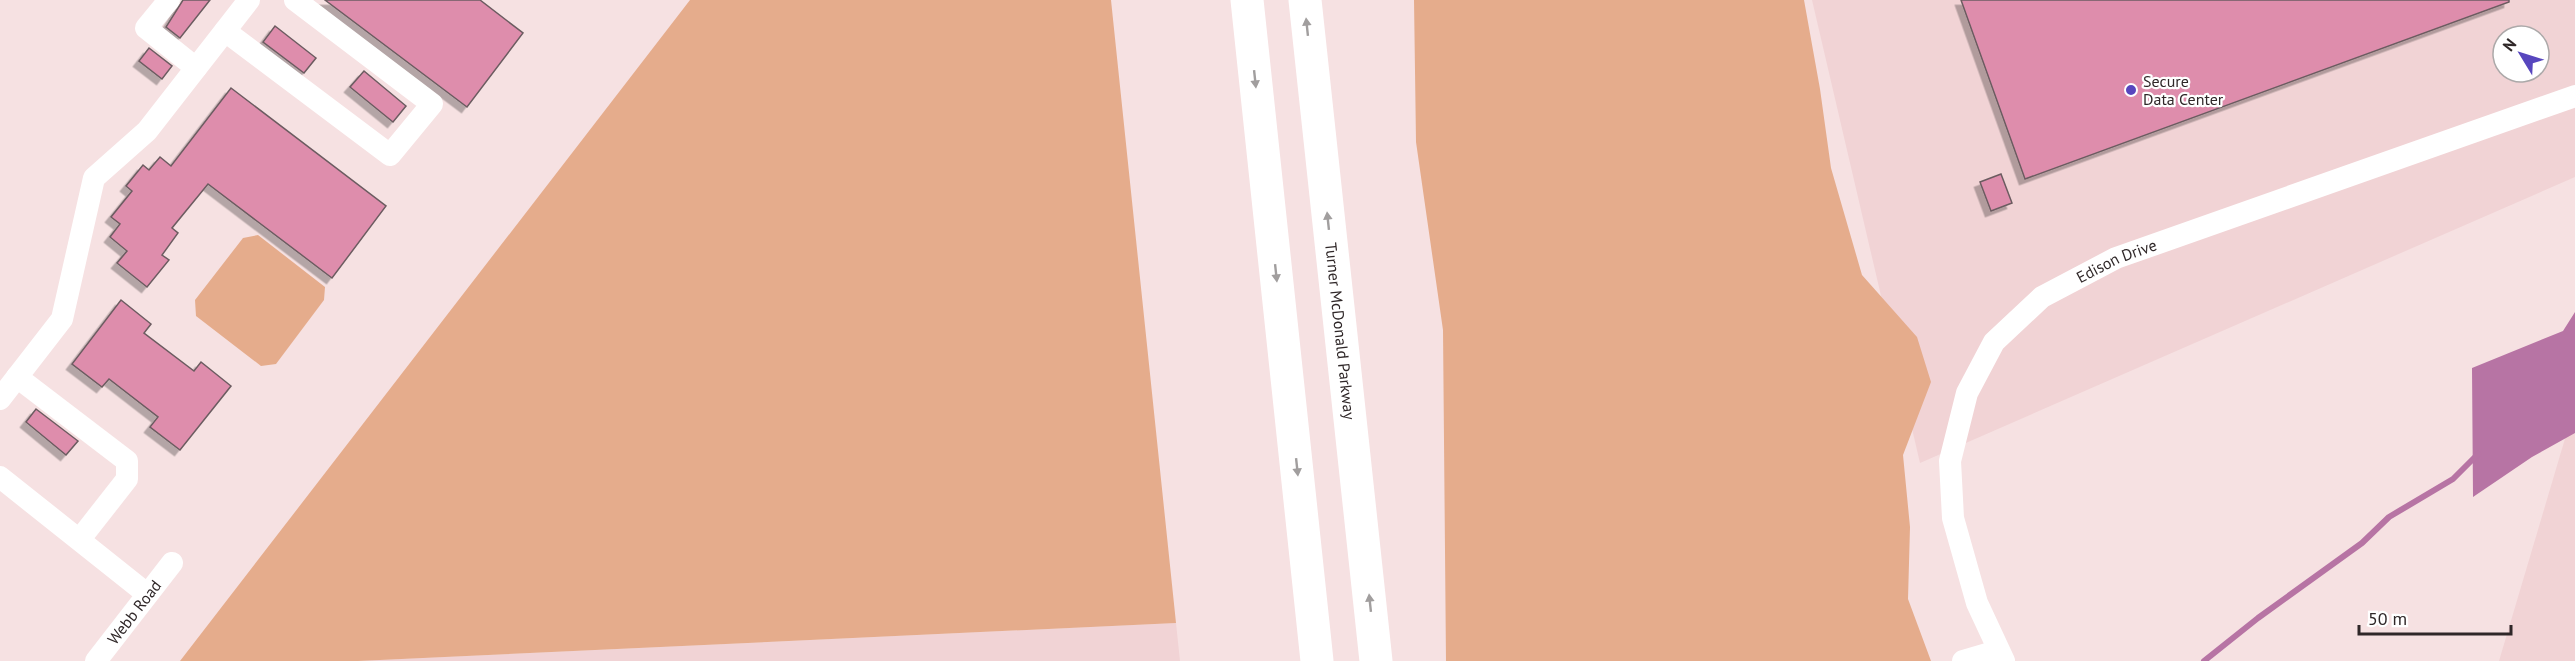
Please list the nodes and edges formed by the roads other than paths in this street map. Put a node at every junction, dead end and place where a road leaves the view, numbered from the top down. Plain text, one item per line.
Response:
1 (169, 0) edge
2 (249, 0) edge
3 (295, 0) edge
4 (1246, 0) edge
5 (1305, 0) edge
6 (225, 31) junction
7 (196, 68) junction
8 (2575, 96) edge
9 (17, 377) junction
10 (0, 399) edge
11 (0, 477) edge
12 (80, 539) junction
13 (172, 563) dead end
14 (147, 594) junction
15 (2001, 656) edge
16 (96, 661) edge
17 (1317, 661) edge
18 (1376, 661) edge
19 (1963, 661) edge

1 - 7 street
2 - 6 street
3 - 6 street
4 -> 17 highway
18 -> 5 highway, Turner McDonald Parkway
6 - 7 street
7 - 9 street
8 - 15 street, Edison Drive
9 - 10 street
9 - 12 street
11 - 12 street
12 - 14 street
13 - 14 street, Webb Road
14 - 16 street, Webb Road
15 - 19 street

